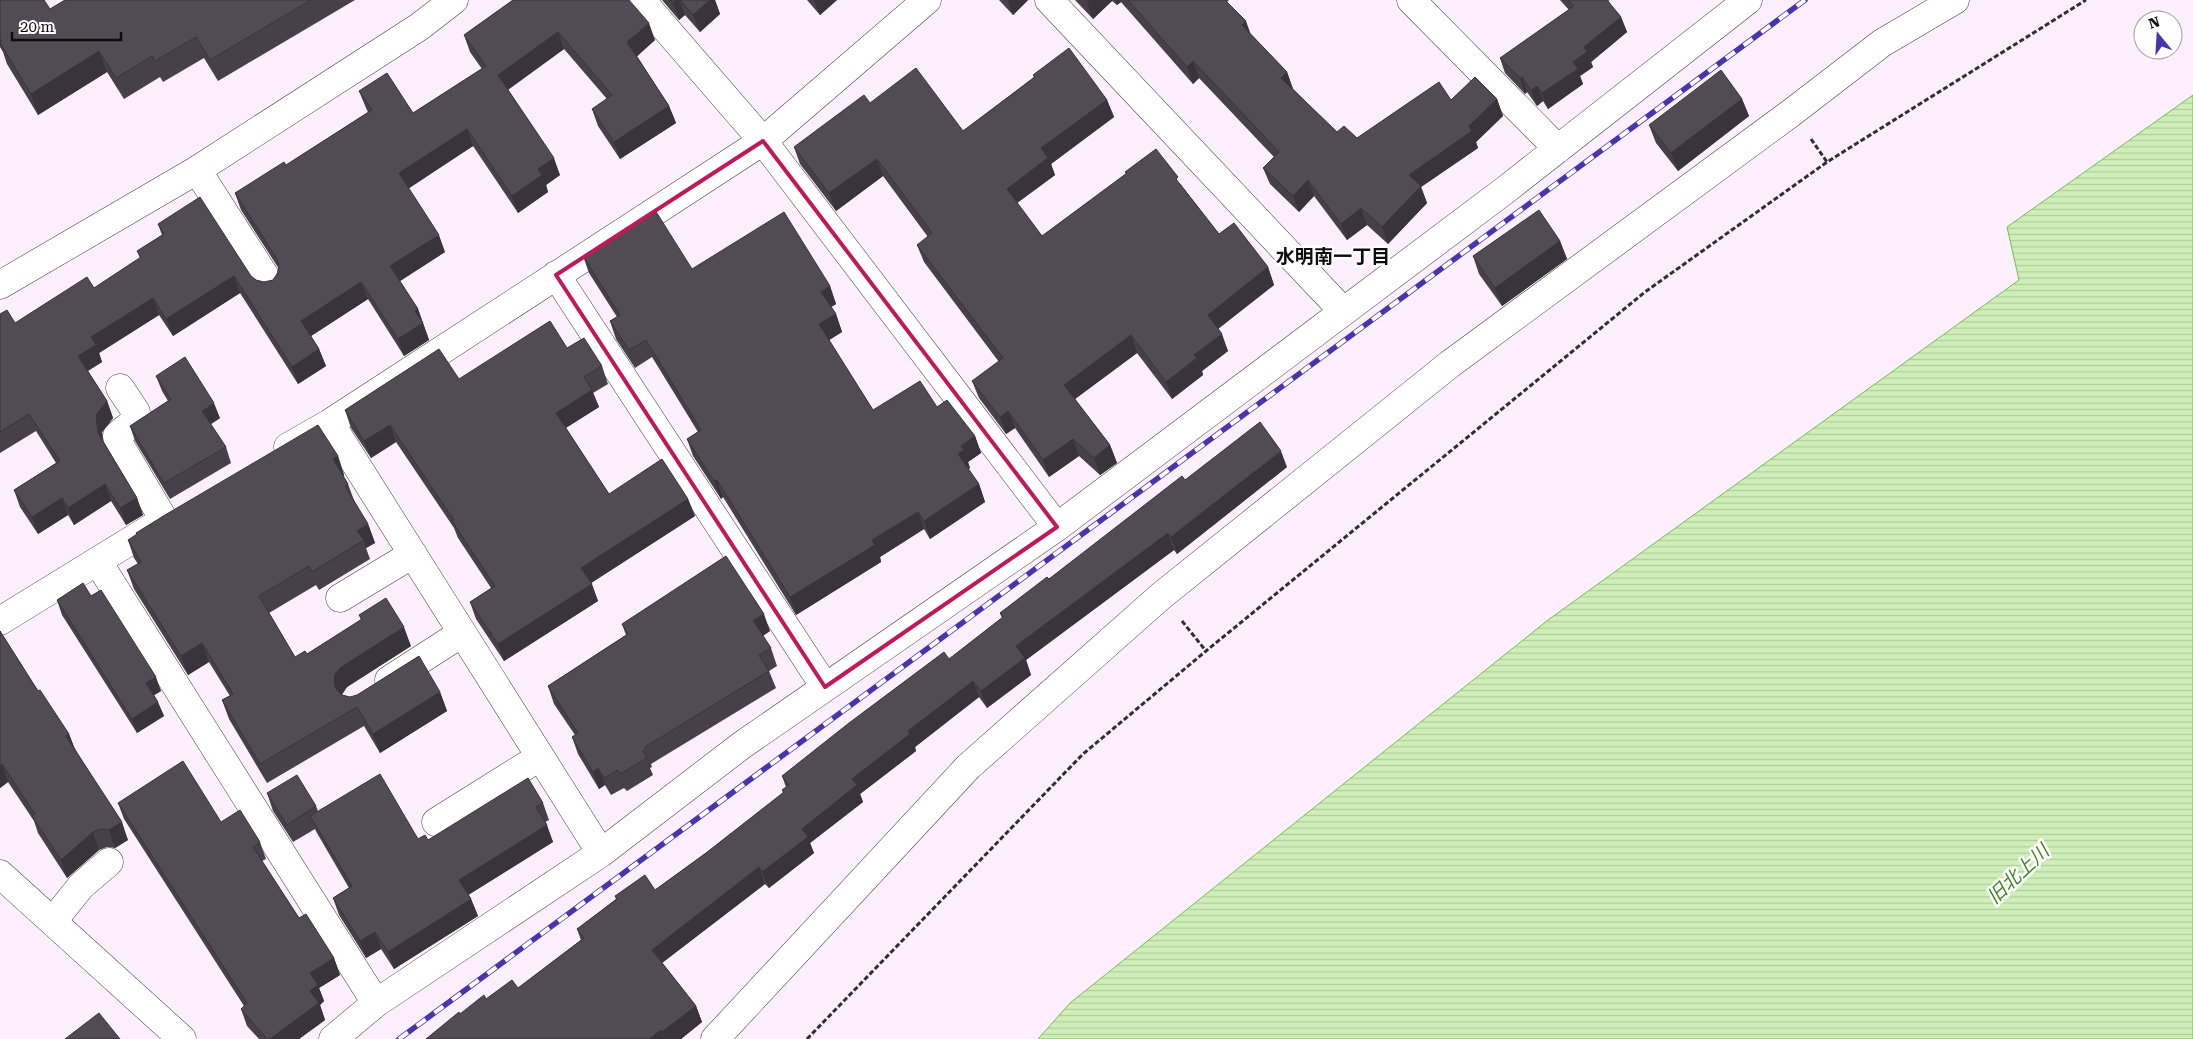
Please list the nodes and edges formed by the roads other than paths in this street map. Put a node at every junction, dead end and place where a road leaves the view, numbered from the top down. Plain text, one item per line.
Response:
1 (454, 0) edge
2 (641, 0) edge
3 (927, 0) edge
4 (1049, 0) edge
5 (1411, 0) edge
6 (1748, 0) edge
7 (1955, 0) edge
8 (763, 141) junction
9 (1558, 149) junction
10 (197, 170) junction
11 (556, 275) junction
12 (270, 284) edge
13 (0, 285) edge
14 (1343, 311) junction
15 (120, 388) dead end
16 (330, 422) junction
17 (264, 462) edge
18 (189, 505) edge
19 (164, 520) junction
20 (1057, 527) junction
21 (413, 554) junction
22 (98, 562) junction
23 (340, 598) dead end
24 (0, 621) edge
25 (462, 633) junction
26 (825, 687) junction
27 (364, 695) edge
28 (540, 757) junction
29 (436, 822) dead end
30 (601, 853) junction
31 (109, 862) dead end
32 (0, 874) edge
33 (53, 922) junction
34 (376, 1003) junction
35 (182, 1039) edge
36 (333, 1039) edge
37 (716, 1039) edge

1 - 10 street
2 - 8 street
3 - 8 street
4 - 14 street
5 - 9 street
6 - 9 street
7 - 37 street
8 - 11 street
8 - 20 street
9 - 14 street
10 - 12 street
10 - 13 street
11 - 16 street
11 - 26 street
14 - 20 street
15 - 19 street
16 - 17 street
16 - 21 street
18 - 19 street
19 - 22 street
20 - 26 street
21 - 23 street
21 - 25 street
22 - 24 street
22 - 34 street
25 - 27 street
25 - 28 street
26 - 30 street
28 - 29 street
28 - 30 street
30 - 34 street
31 - 33 street
32 - 33 street
33 - 35 street
34 - 36 street

